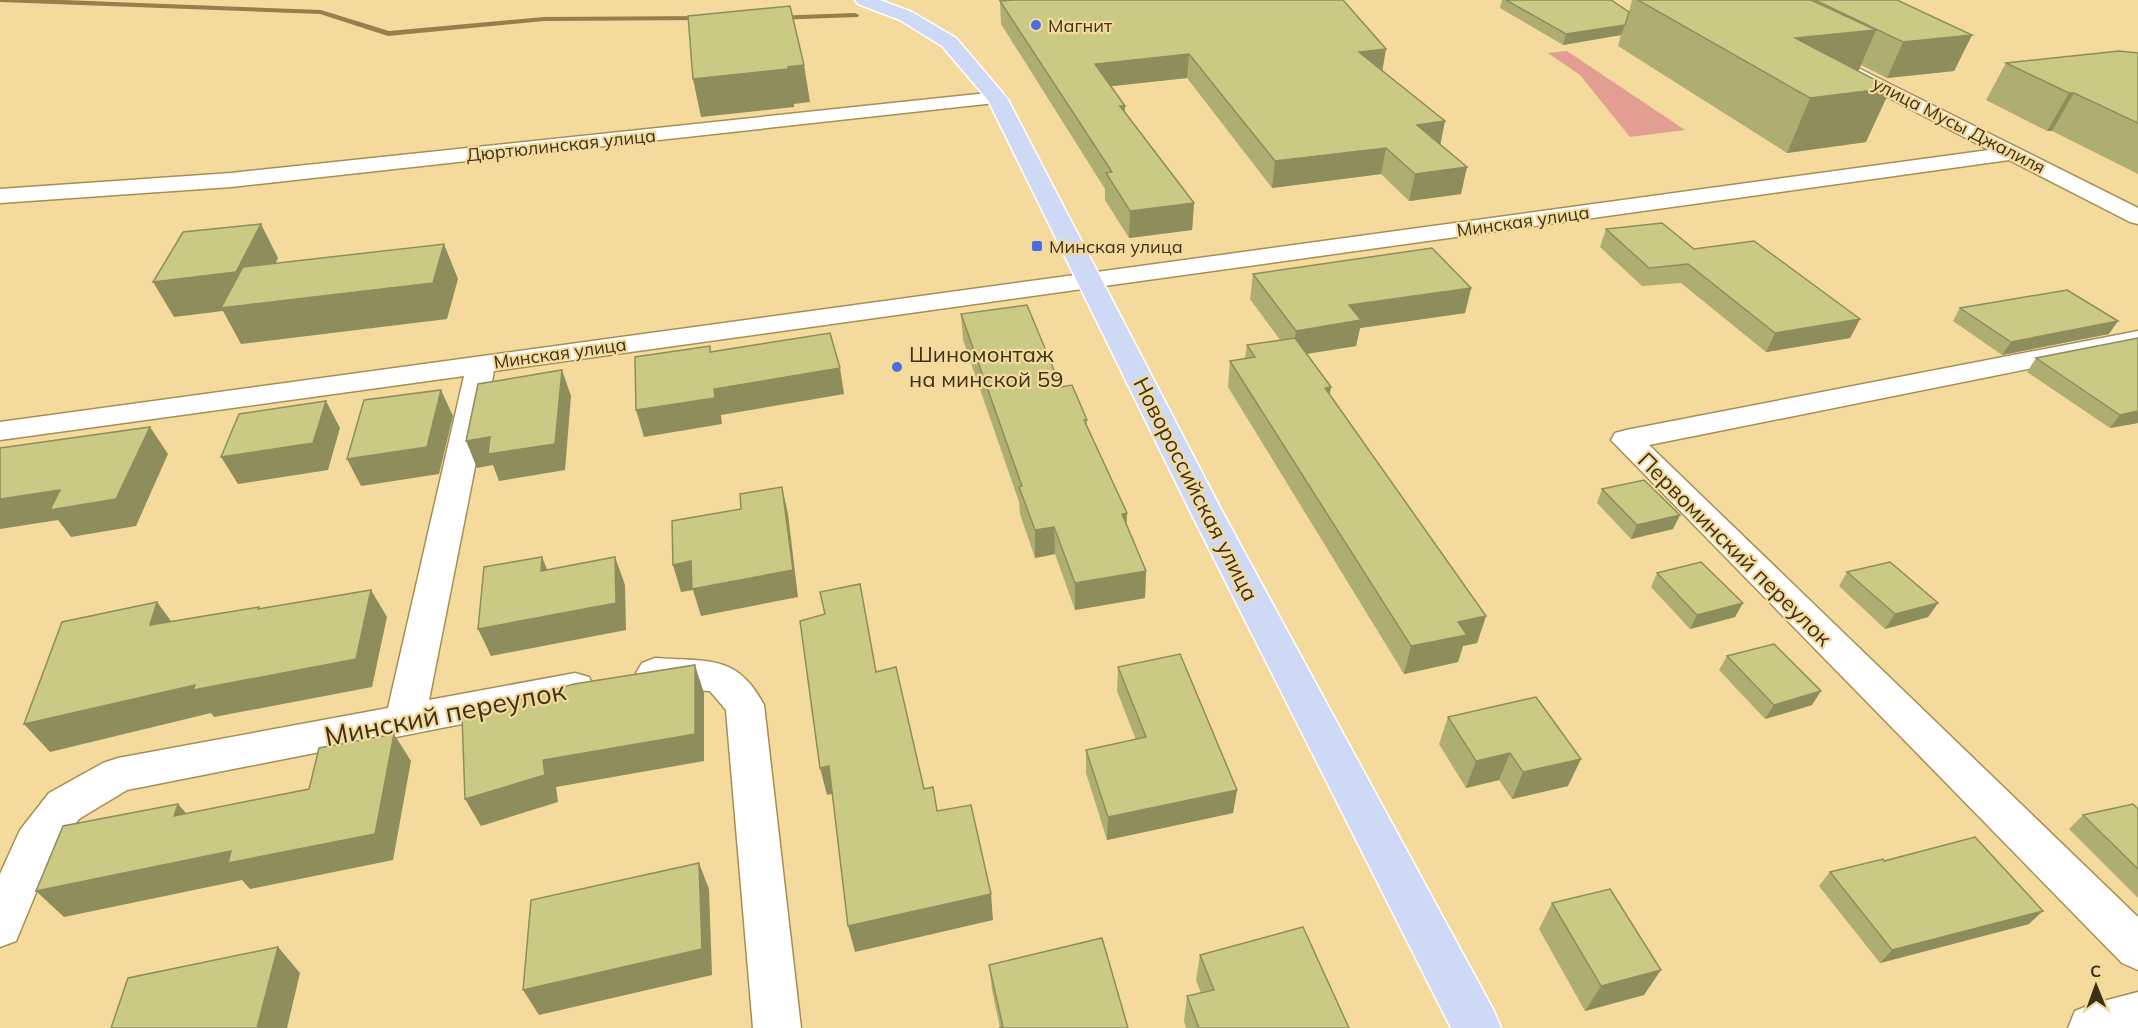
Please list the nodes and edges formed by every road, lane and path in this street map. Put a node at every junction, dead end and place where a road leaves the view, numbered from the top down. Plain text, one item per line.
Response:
1 (864, 0) edge
2 (1837, 63) edge
3 (997, 98) junction
4 (2012, 153) junction
5 (0, 196) edge
6 (2138, 217) edge
7 (1089, 280) junction
8 (2138, 339) edge
9 (482, 364) junction
10 (0, 431) edge
11 (405, 720) junction
12 (0, 926) edge
13 (2138, 948) edge
14 (2138, 1016) edge
15 (777, 1028) edge
16 (1478, 1028) edge
17 (2092, 1028) edge

1 - 3 main road, Новороссийская улица
2 - 4 street, улица Мусы Джалиля
3 - 5 street, Дюртюлинская улица
3 - 7 main road, Новороссийская улица
4 - 6 street, улица Мусы Джалиля
4 - 7 street, Минская улица
7 - 9 street, Минская улица
7 - 16 main road, Новороссийская улица
8 - 13 street, Первоминский переулок
9 - 10 street, Минская улица
9 - 11 street
11 - 12 street, Минский переулок
11 - 15 street, Минский переулок
14 - 17 street

